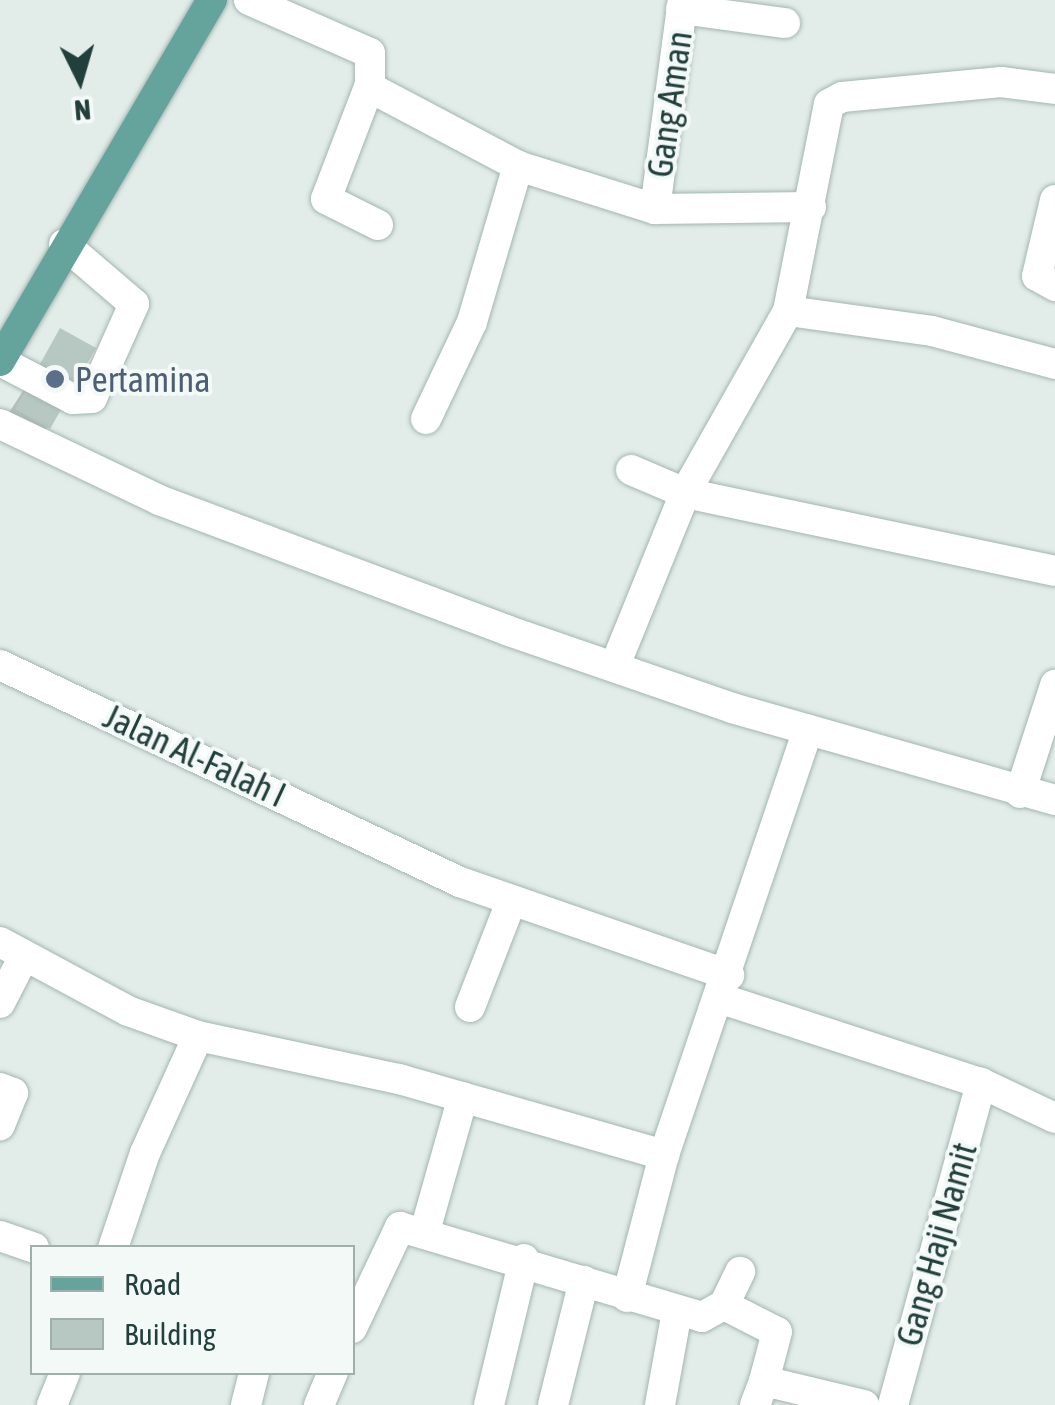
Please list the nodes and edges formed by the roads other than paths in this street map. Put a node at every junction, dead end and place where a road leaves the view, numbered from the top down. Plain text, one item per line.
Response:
1 (212, 0) edge
2 (249, 0) edge
3 (682, 5) edge
4 (785, 24) dead end
5 (370, 87) junction
6 (1055, 88) edge
7 (518, 166) junction
8 (1055, 200) edge
9 (811, 207) junction
10 (655, 209) junction
11 (378, 224) dead end
12 (64, 244) junction
13 (1055, 286) edge
14 (788, 311) junction
15 (0, 361) edge
16 (1055, 364) edge
17 (426, 419) dead end
18 (0, 424) edge
19 (631, 470) dead end
20 (685, 493) junction
21 (1055, 571) edge
22 (616, 663) junction
23 (0, 665) edge
24 (1055, 685) edge
25 (808, 730) junction
26 (1020, 793) junction
27 (1055, 800) edge
28 (512, 902) junction
29 (11, 950) edge
30 (725, 987) junction
31 (0, 1003) edge
32 (470, 1006) dead end
33 (198, 1036) junction
34 (981, 1082) junction
35 (0, 1088) edge
36 (463, 1097) junction
37 (1055, 1118) edge
38 (0, 1126) edge
39 (664, 1155) junction
40 (425, 1231) junction
41 (0, 1236) edge
42 (114, 1245) edge
43 (30, 1247) edge
44 (524, 1260) junction
45 (740, 1272) dead end
46 (584, 1281) junction
47 (626, 1298) junction
48 (724, 1305) junction
49 (678, 1310) junction
50 (355, 1321) edge
51 (64, 1375) edge
52 (253, 1375) edge
53 (332, 1375) edge
54 (760, 1393) edge
55 (52, 1405) edge
56 (246, 1405) edge
57 (319, 1405) edge
58 (489, 1405) edge
59 (553, 1405) edge
60 (660, 1405) edge
61 (864, 1405) edge
62 (893, 1405) edge

1 - 12 main road
2 - 5 street
3 - 4 street
3 - 10 street, Gang Aman
5 - 7 street
5 - 11 street
6 - 9 street
7 - 10 street
7 - 17 street
8 - 13 street
9 - 10 street
9 - 14 street
12 - 15 main road
12 - 15 street
14 - 16 street
14 - 20 street
18 - 22 street
19 - 20 street
20 - 21 street
20 - 22 street
22 - 25 street
23 - 28 street, Jalan Al-Falah I
24 - 26 street
25 - 26 street
25 - 30 street
26 - 27 street
28 - 30 street, Jalan Al-Falah I
28 - 32 street
29 - 31 street
29 - 33 street
30 - 34 street, Jalan Al-Falah I
30 - 39 street
33 - 36 street
33 - 42 street
34 - 37 street, Jalan Al-Falah I
34 - 62 street, Gang Haji Namit
35 - 38 street
36 - 39 street
36 - 40 street
39 - 47 street
40 - 44 street
40 - 50 street
41 - 43 street
44 - 46 street
44 - 58 street
45 - 48 street
46 - 47 street
46 - 59 street
47 - 49 street
48 - 49 street
48 - 54 street
49 - 60 street
51 - 55 street
52 - 56 street
53 - 57 street
54 - 61 street

